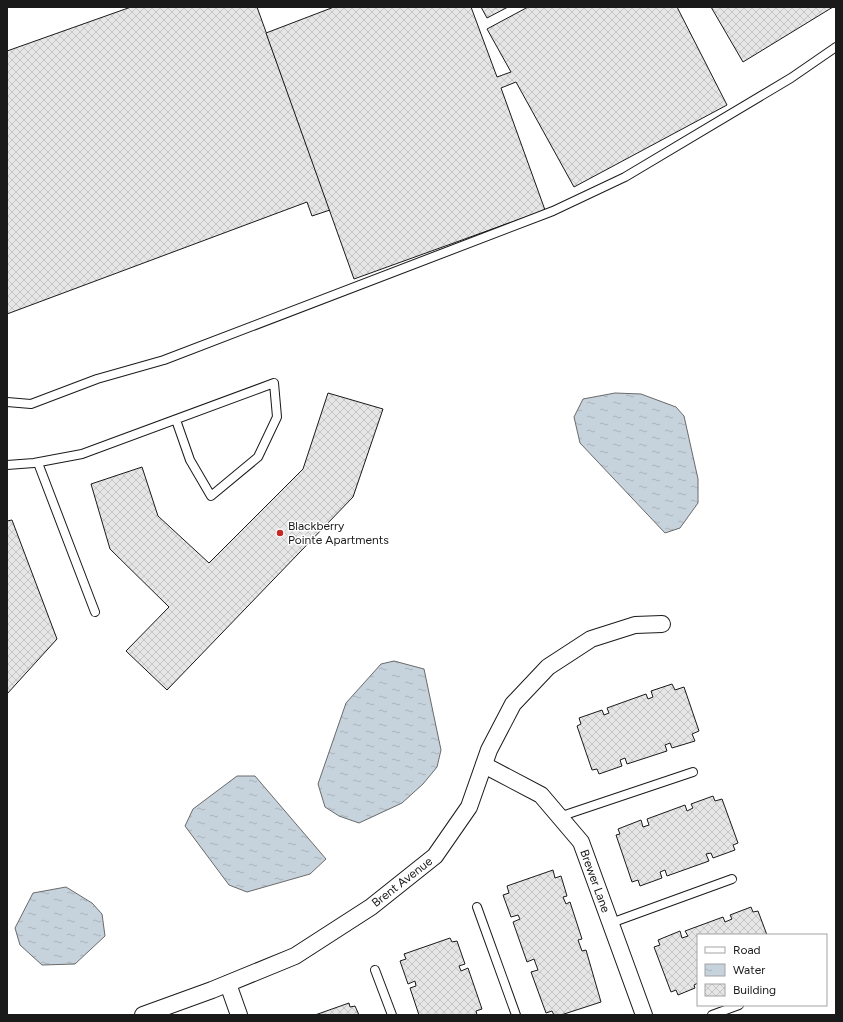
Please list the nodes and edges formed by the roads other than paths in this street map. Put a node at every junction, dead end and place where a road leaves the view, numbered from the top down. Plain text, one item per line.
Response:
1 (836, 47) edge
2 (7, 402) edge
3 (176, 420) junction
4 (38, 463) junction
5 (7, 465) edge
6 (95, 612) dead end
7 (662, 624) dead end
8 (484, 765) junction
9 (692, 772) dead end
10 (559, 817) junction
11 (732, 879) dead end
12 (477, 907) dead end
13 (610, 923) junction
14 (375, 970) dead end
15 (228, 984) junction
16 (736, 1006) edge
17 (143, 1015) edge
18 (239, 1015) edge
19 (392, 1015) edge
20 (516, 1015) edge
21 (644, 1015) edge
22 (712, 1015) edge

1 - 2 lane
3 - 3 lane
3 - 4 lane
4 - 5 lane
4 - 6 lane
7 - 8 street, Brent Avenue
8 - 10 street, Brewer Lane
8 - 15 street, Brent Avenue
9 - 10 lane
10 - 13 street, Brewer Lane
11 - 13 lane
12 - 20 lane
13 - 21 street, Brewer Lane
14 - 19 lane
15 - 17 street, Brent Avenue
15 - 18 street
16 - 22 lane

